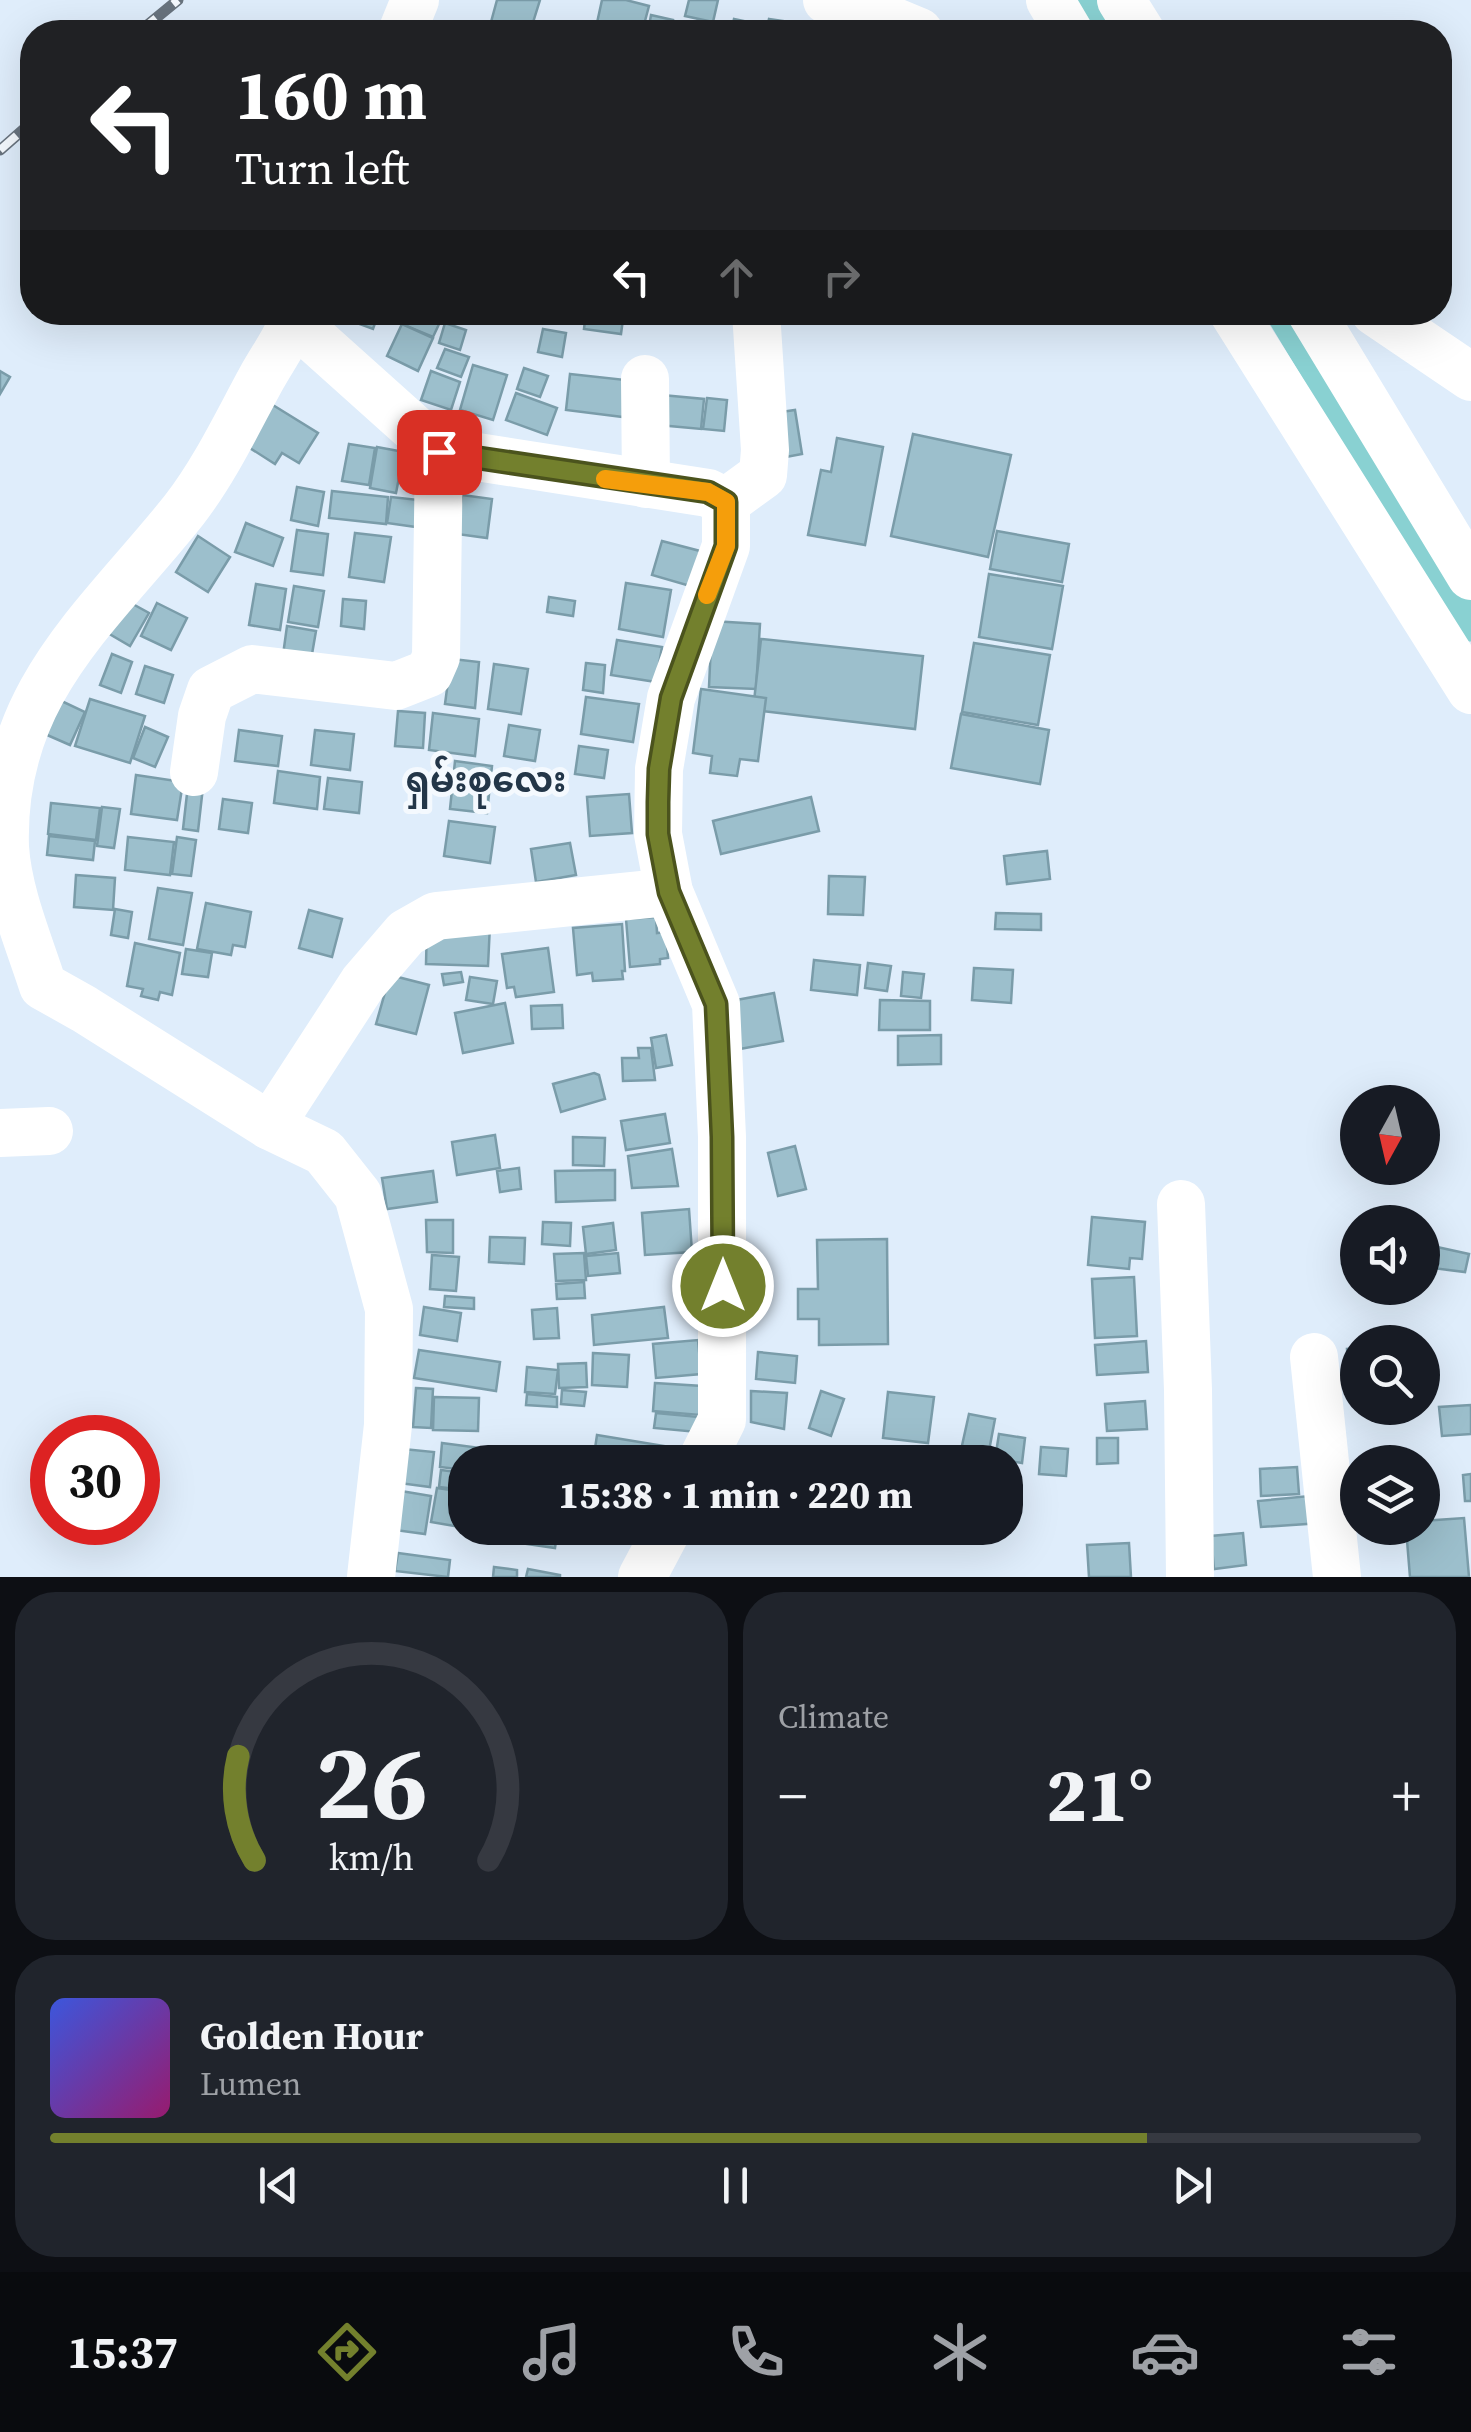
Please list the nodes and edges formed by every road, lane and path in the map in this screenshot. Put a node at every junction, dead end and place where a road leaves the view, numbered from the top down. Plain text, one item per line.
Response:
1 (827, 0) edge
2 (891, 20) edge
3 (292, 325) edge
4 (304, 325) edge
5 (757, 325) edge
6 (1241, 325) edge
7 (1319, 325) edge
8 (1394, 325) edge
9 (1471, 377) edge
10 (646, 379) dead end
11 (439, 452) junction
12 (646, 484) junction
13 (726, 502) junction
14 (1471, 576) edge
15 (1471, 690) edge
16 (194, 772) dead end
17 (669, 892) junction
18 (21, 985) edge
19 (270, 1126) junction
20 (49, 1132) dead end
21 (0, 1133) edge
22 (1181, 1204) dead end
23 (1314, 1358) dead end
24 (710, 1445) edge
25 (659, 1545) edge
26 (372, 1577) edge
27 (642, 1577) edge
28 (1190, 1577) edge
29 (1337, 1577) edge

1 - 2 street
3 - 18 street
4 - 11 street
5 - 13 street
6 - 15 street
7 - 14 street
8 - 9 street
10 - 12 street
11 - 12 street
11 - 16 street
12 - 13 street
13 - 17 street
17 - 19 street
17 - 24 street
18 - 19 street
19 - 26 street
20 - 21 street
22 - 28 street
23 - 29 street
25 - 27 street

